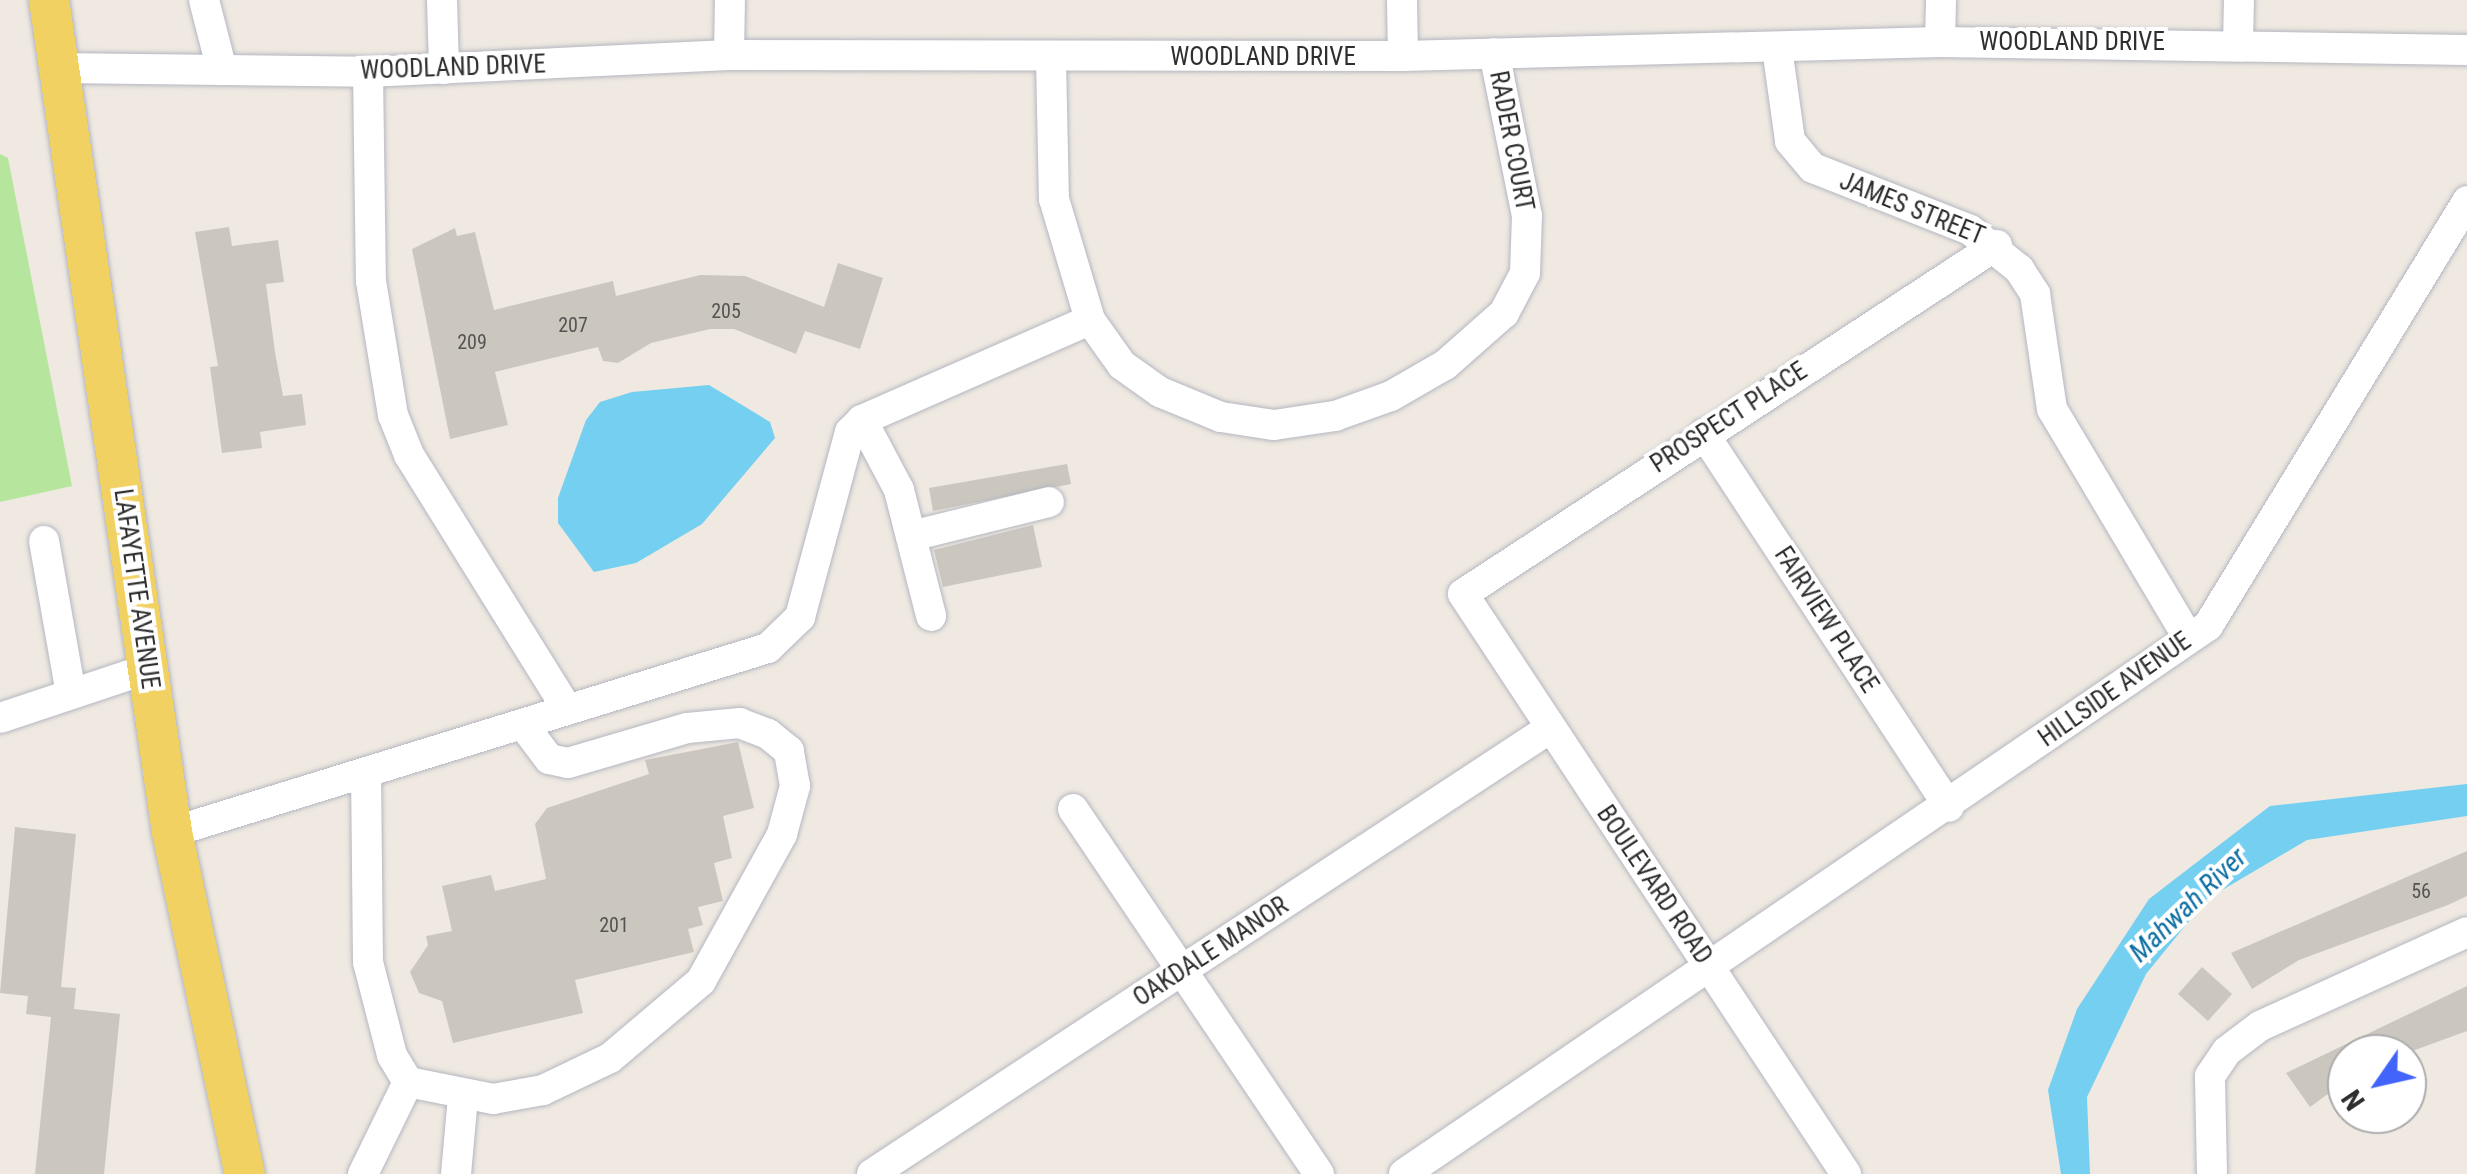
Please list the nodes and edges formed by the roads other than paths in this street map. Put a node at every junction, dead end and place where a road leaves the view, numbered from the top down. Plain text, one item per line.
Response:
1 (49, 0) edge
2 (204, 0) edge
3 (442, 0) edge
4 (730, 0) edge
5 (1402, 0) edge
6 (1940, 0) edge
7 (2238, 0) edge
8 (1940, 42) junction
9 (2238, 43) junction
10 (1777, 48) junction
11 (2467, 50) edge
12 (1494, 54) junction
13 (729, 55) junction
14 (1402, 56) junction
15 (1051, 59) junction
16 (58, 68) junction
17 (444, 69) junction
18 (222, 70) junction
19 (368, 72) junction
20 (2467, 202) edge
21 (1997, 244) junction
22 (1090, 320) junction
23 (862, 420) junction
24 (1704, 434) junction
25 (1049, 502) dead end
26 (911, 536) junction
27 (44, 541) dead end
28 (1463, 594) joint
29 (931, 616) dead end
30 (2188, 637) junction
31 (148, 668) junction
32 (71, 694) junction
33 (567, 709) junction
34 (0, 718) edge
35 (525, 727) junction
36 (1549, 729) junction
37 (366, 776) junction
38 (1948, 807) junction
39 (1073, 809) dead end
40 (172, 832) junction
41 (2467, 932) edge
42 (1710, 968) junction
43 (1182, 971) junction
44 (408, 1082) junction
45 (463, 1097) junction
46 (888, 1170) edge
47 (245, 1174) edge
48 (363, 1174) edge
49 (456, 1174) edge
50 (1319, 1174) edge
51 (1404, 1174) edge
52 (1846, 1174) edge
53 (2212, 1174) edge

1 - 16 main road, LAFAYETTE AVENUE
2 - 18 street
3 - 17 street
4 - 13 street
5 - 14 street
6 - 8 street
7 - 9 street
8 - 9 street, WOODLAND DRIVE
8 - 10 street, WOODLAND DRIVE
9 - 11 street, WOODLAND DRIVE
10 - 12 street, WOODLAND DRIVE
10 - 21 street, JAMES STREET
12 - 14 street, WOODLAND DRIVE
12 - 22 street, RADER COURT
13 - 15 street, WOODLAND DRIVE
13 - 17 street, WOODLAND DRIVE
14 - 15 street, WOODLAND DRIVE
15 - 22 street, RADER COURT
16 - 18 street, WOODLAND DRIVE
16 - 31 main road, LAFAYETTE AVENUE
17 - 19 street, WOODLAND DRIVE
18 - 19 street, WOODLAND DRIVE
19 - 33 street
20 - 30 street, HILLSIDE AVENUE
21 - 24 street, PROSPECT PLACE
21 - 30 street, JAMES STREET
22 - 23 street
23 - 26 street
23 - 33 street
24 - 28 street, PROSPECT PLACE
24 - 38 street, FAIRVIEW PLACE
25 - 26 street
26 - 29 street
27 - 32 street
28 - 36 street, BOULEVARD ROAD
30 - 38 street, HILLSIDE AVENUE
31 - 32 street
31 - 40 main road, LAFAYETTE AVENUE
32 - 34 street
33 - 35 street
35 - 37 street
35 - 45 street
36 - 42 street, BOULEVARD ROAD
36 - 43 street, OAKDALE MANOR
37 - 40 street
37 - 44 street
38 - 42 street, HILLSIDE AVENUE
39 - 43 street
40 - 47 main road, LAFAYETTE AVENUE
41 - 53 street
42 - 51 street, HILLSIDE AVENUE
42 - 52 street, BOULEVARD ROAD
43 - 46 street, OAKDALE MANOR
43 - 50 street
44 - 45 street
44 - 48 street
45 - 49 street

